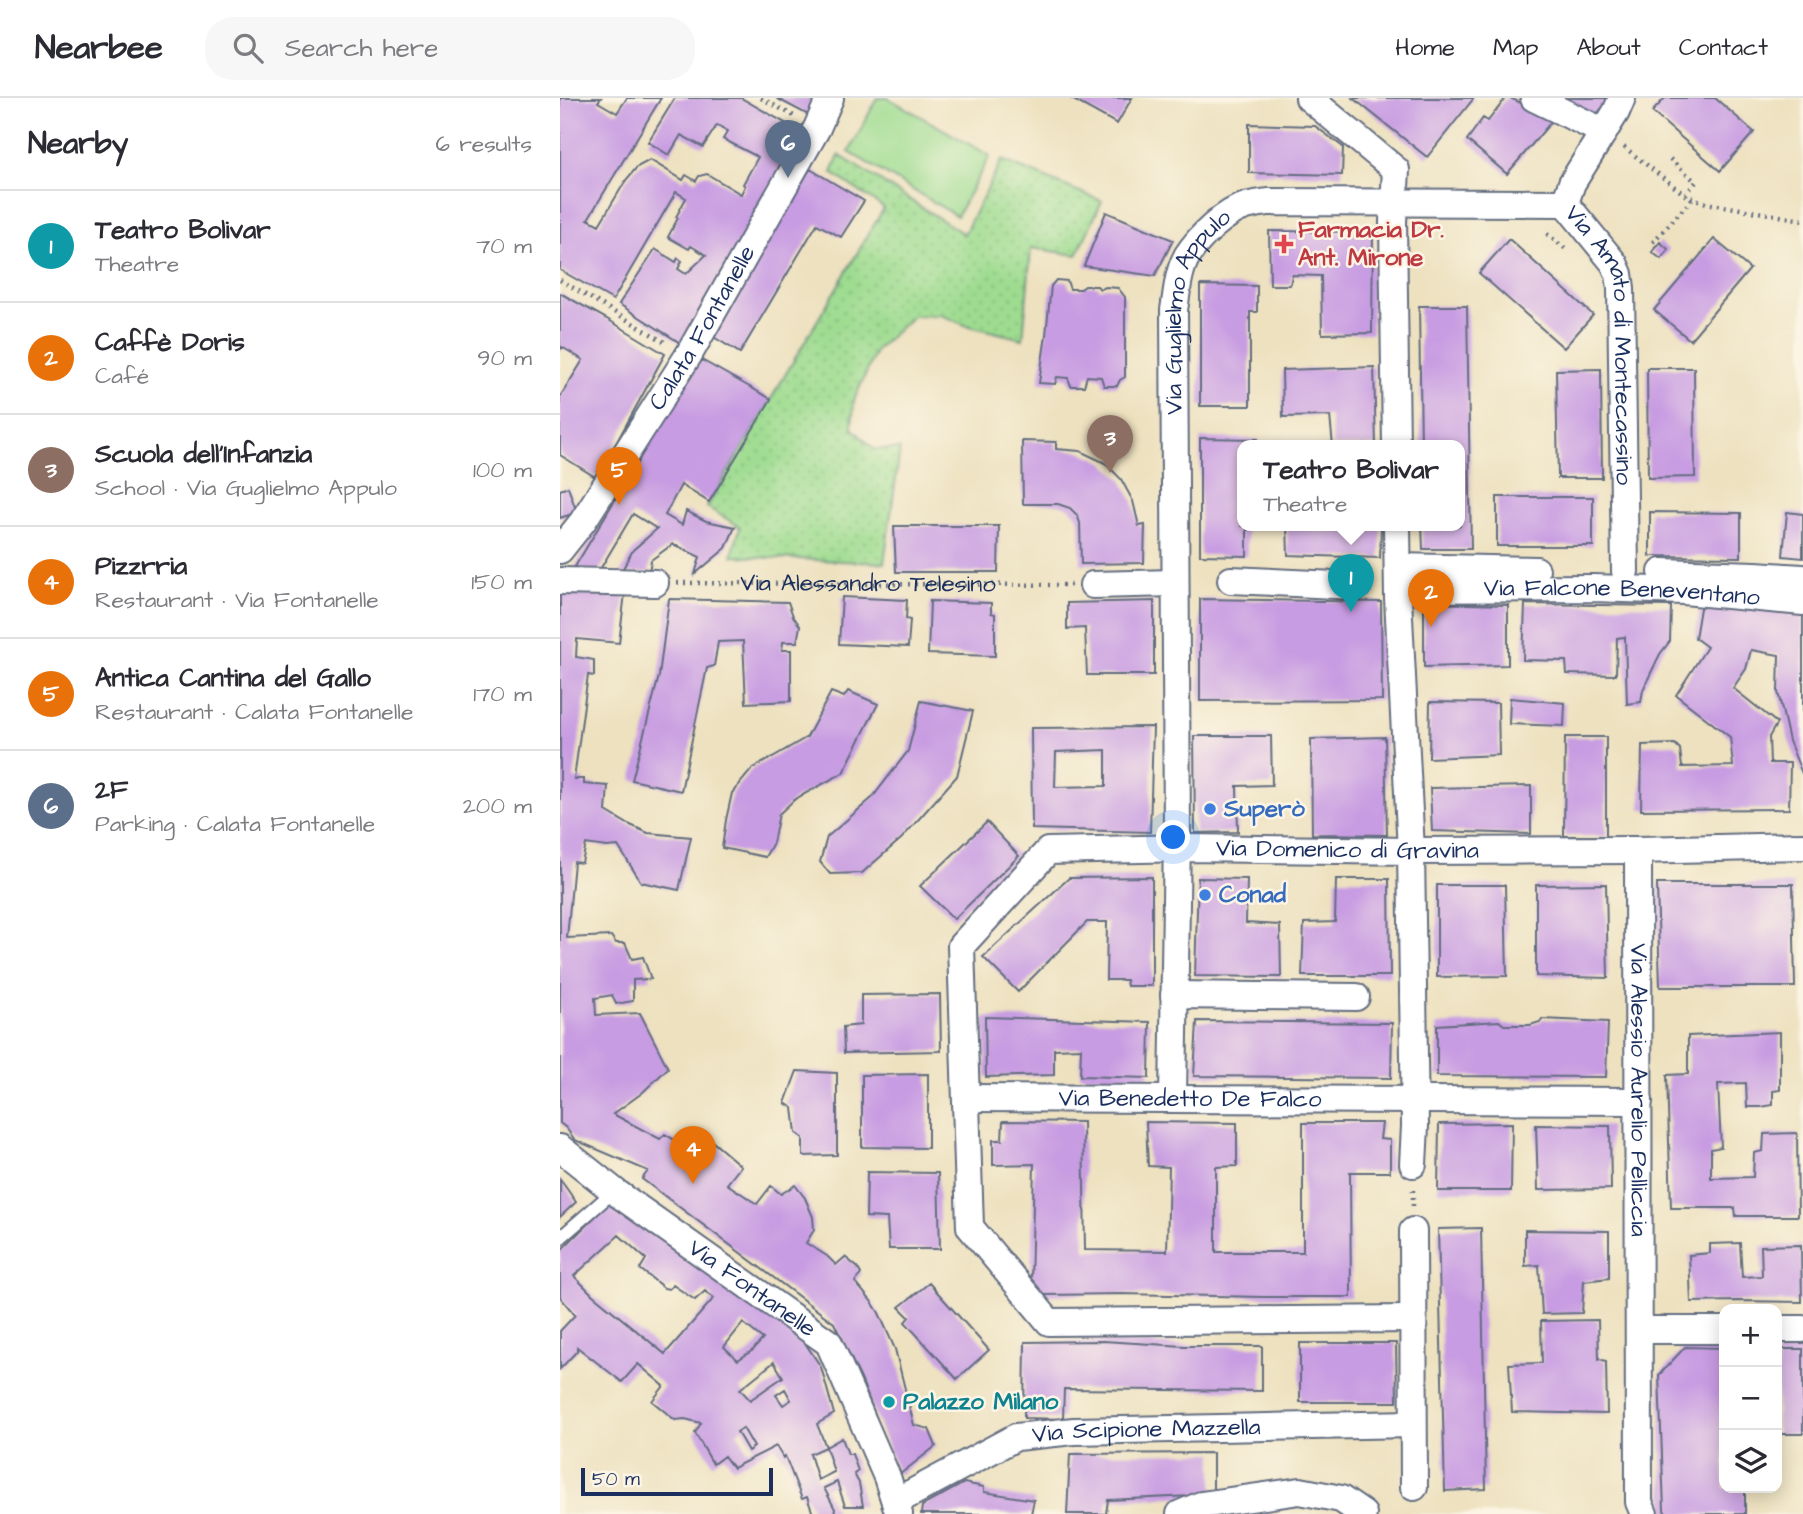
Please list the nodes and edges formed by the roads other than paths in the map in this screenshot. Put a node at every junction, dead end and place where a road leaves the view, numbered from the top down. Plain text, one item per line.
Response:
1 (830, 98) edge
2 (1309, 98) edge
3 (1534, 98) edge
4 (1622, 98) edge
5 (1604, 132) junction
6 (1393, 202) junction
7 (1564, 203) junction
8 (1396, 440) edge
9 (1397, 531) edge
10 (560, 550) edge
11 (1625, 571) junction
12 (1398, 578) junction
13 (1803, 578) edge
14 (1231, 580) dead end
15 (560, 581) edge
16 (655, 583) road end
17 (1174, 583) junction
18 (1093, 585) road end
19 (1357, 586) dead end
20 (1803, 601) edge
21 (1803, 846) edge
22 (1177, 848) junction
23 (1638, 850) junction
24 (1411, 851) junction
25 (1174, 995) junction
26 (1356, 997) dead end
27 (966, 1098) junction
28 (1173, 1098) junction
29 (1414, 1101) junction
30 (1639, 1101) junction
31 (560, 1148) edge
32 (1413, 1164) road end
33 (614, 1191) junction
34 (1413, 1231) road end
35 (560, 1238) edge
36 (1413, 1319) junction
37 (1719, 1329) edge
38 (1782, 1329) edge
39 (1803, 1329) edge
40 (1639, 1330) junction
41 (1413, 1424) junction
42 (1413, 1487) dead end
43 (897, 1508) edge
44 (1180, 1514) edge
45 (1363, 1514) edge
46 (1644, 1514) edge

1 - 10 street, Calata Fontanelle
2 - 6 street
3 - 5 street
4 - 5 street, Via Amato di Montecassino
5 - 7 street, Via Amato di Montecassino
6 - 7 street, Via Guglielmo Appulo
6 - 8 street
6 - 17 street, Via Guglielmo Appulo
7 - 11 street, Via Amato di Montecassino
9 - 12 street
11 - 12 street, Via Falcone Beneventano
11 - 13 street, Via Falcone Beneventano
12 - 20 street, Via Falcone Beneventano
12 - 24 street
14 - 19 street
15 - 16 street
17 - 18 street
17 - 22 street, Via Guglielmo Appulo
21 - 23 street, Via Domenico di Gravina
22 - 24 street, Via Domenico di Gravina
22 - 25 street, Via Guglielmo Appulo
22 - 27 street, Via Domenico di Gravina
23 - 24 street, Via Domenico di Gravina
23 - 30 street, Via Alessio Aurelio Pelliccia
24 - 29 street
25 - 26 street
25 - 28 street, Via Guglielmo Appulo
27 - 28 street, Via Benedetto De Falco
27 - 36 street, Via Domenico di Gravina
28 - 29 street, Via Benedetto De Falco
29 - 30 street, Via Benedetto De Falco
29 - 32 street
30 - 40 street, Via Alessio Aurelio Pelliccia
31 - 33 street, Via Fontanelle
33 - 35 lane
33 - 43 street, Via Fontanelle
34 - 36 street
36 - 41 street
37 - 40 street
38 - 39 street
40 - 46 street, Via Alessio Aurelio Pelliccia
41 - 42 street
41 - 43 street, Via Scipione Mazzella
44 - 45 street

